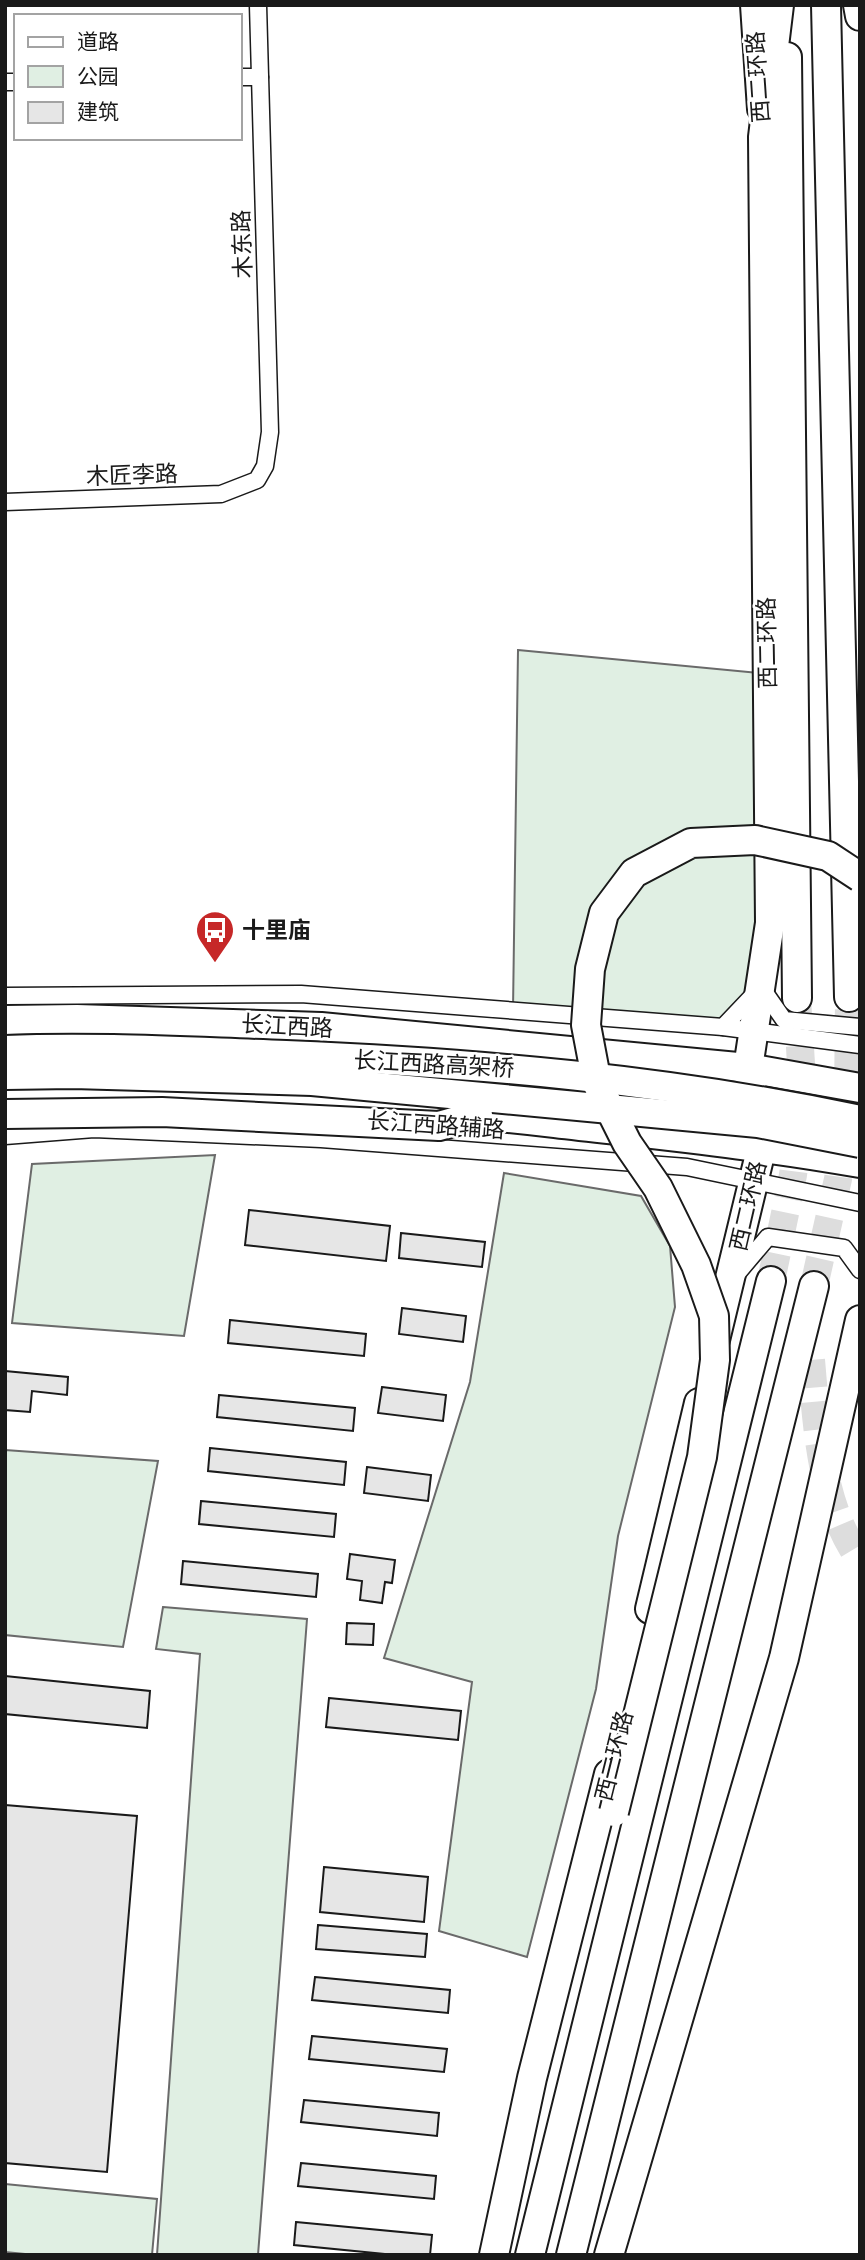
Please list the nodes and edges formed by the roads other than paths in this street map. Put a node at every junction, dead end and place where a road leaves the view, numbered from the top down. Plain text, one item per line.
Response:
1 (258, 5) edge
2 (753, 5) edge
3 (779, 5) edge
4 (787, 5) edge
5 (826, 5) edge
6 (858, 5) edge
7 (860, 16) edge
8 (260, 77) junction
9 (242, 78) edge
10 (763, 137) junction
11 (257, 480) joint
12 (5, 502) edge
13 (860, 877) edge
14 (761, 987) junction
15 (5, 996) edge
16 (849, 997) tunnel mouth
17 (797, 998) tunnel mouth
18 (5, 1007) edge
19 (5, 1020) edge
20 (723, 1027) junction
21 (860, 1027) edge
22 (755, 1031) junction
23 (467, 1041) junction
24 (860, 1045) edge
25 (5, 1050) edge
26 (747, 1068) junction
27 (5, 1075) edge
28 (860, 1088) edge
29 (5, 1097) edge
30 (5, 1114) edge
31 (478, 1115) junction
32 (860, 1120) edge
33 (5, 1136) edge
34 (860, 1143) edge
35 (762, 1146) junction
36 (860, 1163) edge
37 (755, 1181) junction
38 (860, 1203) edge
39 (860, 1270) edge
40 (771, 1281) tunnel mouth
41 (730, 1282) junction
42 (860, 1320) edge
43 (811, 1360) tunnel mouth
44 (617, 2223) junction
45 (494, 2255) edge
46 (518, 2255) edge
47 (530, 2255) edge
48 (571, 2255) edge
49 (595, 2255) edge
50 (609, 2255) edge

1 - 8 street, 木东路
2 - 10 main road, 西二环路
3 - 10 highway
4 - 17 highway, 西二环路
5 - 16 highway
6 - 7 highway
8 - 9 street
8 - 11 street, 木东路
10 - 14 highway, 西二环路
11 - 12 street, 木匠李路
13 - 46 highway, bridge
14 - 20 street
14 - 21 street
14 - 22 highway, 西二环路
15 - 20 street
18 - 23 highway
19 - 23 highway, 长江西路
20 - 22 street
22 - 24 street
22 - 26 highway, 西二环路
23 - 26 highway, 长江西路
25 - 32 highway, 长江西路高架桥, bridge
26 - 28 highway, 长江西路
26 - 35 highway, 西二环路
27 - 34 highway, 长江西路高架桥, bridge
29 - 31 highway
30 - 31 highway, bridge
31 - 35 highway
33 - 37 street, 长江西路辅路
35 - 36 highway
35 - 37 highway, 西二环路
37 - 38 street, 长江西路辅路
37 - 41 highway, 西二环路
39 - 41 street
40 - 47 highway, 西二环路
41 - 45 highway, 西二环路
42 - 44 highway
43 - 48 highway
44 - 49 highway
44 - 50 highway

